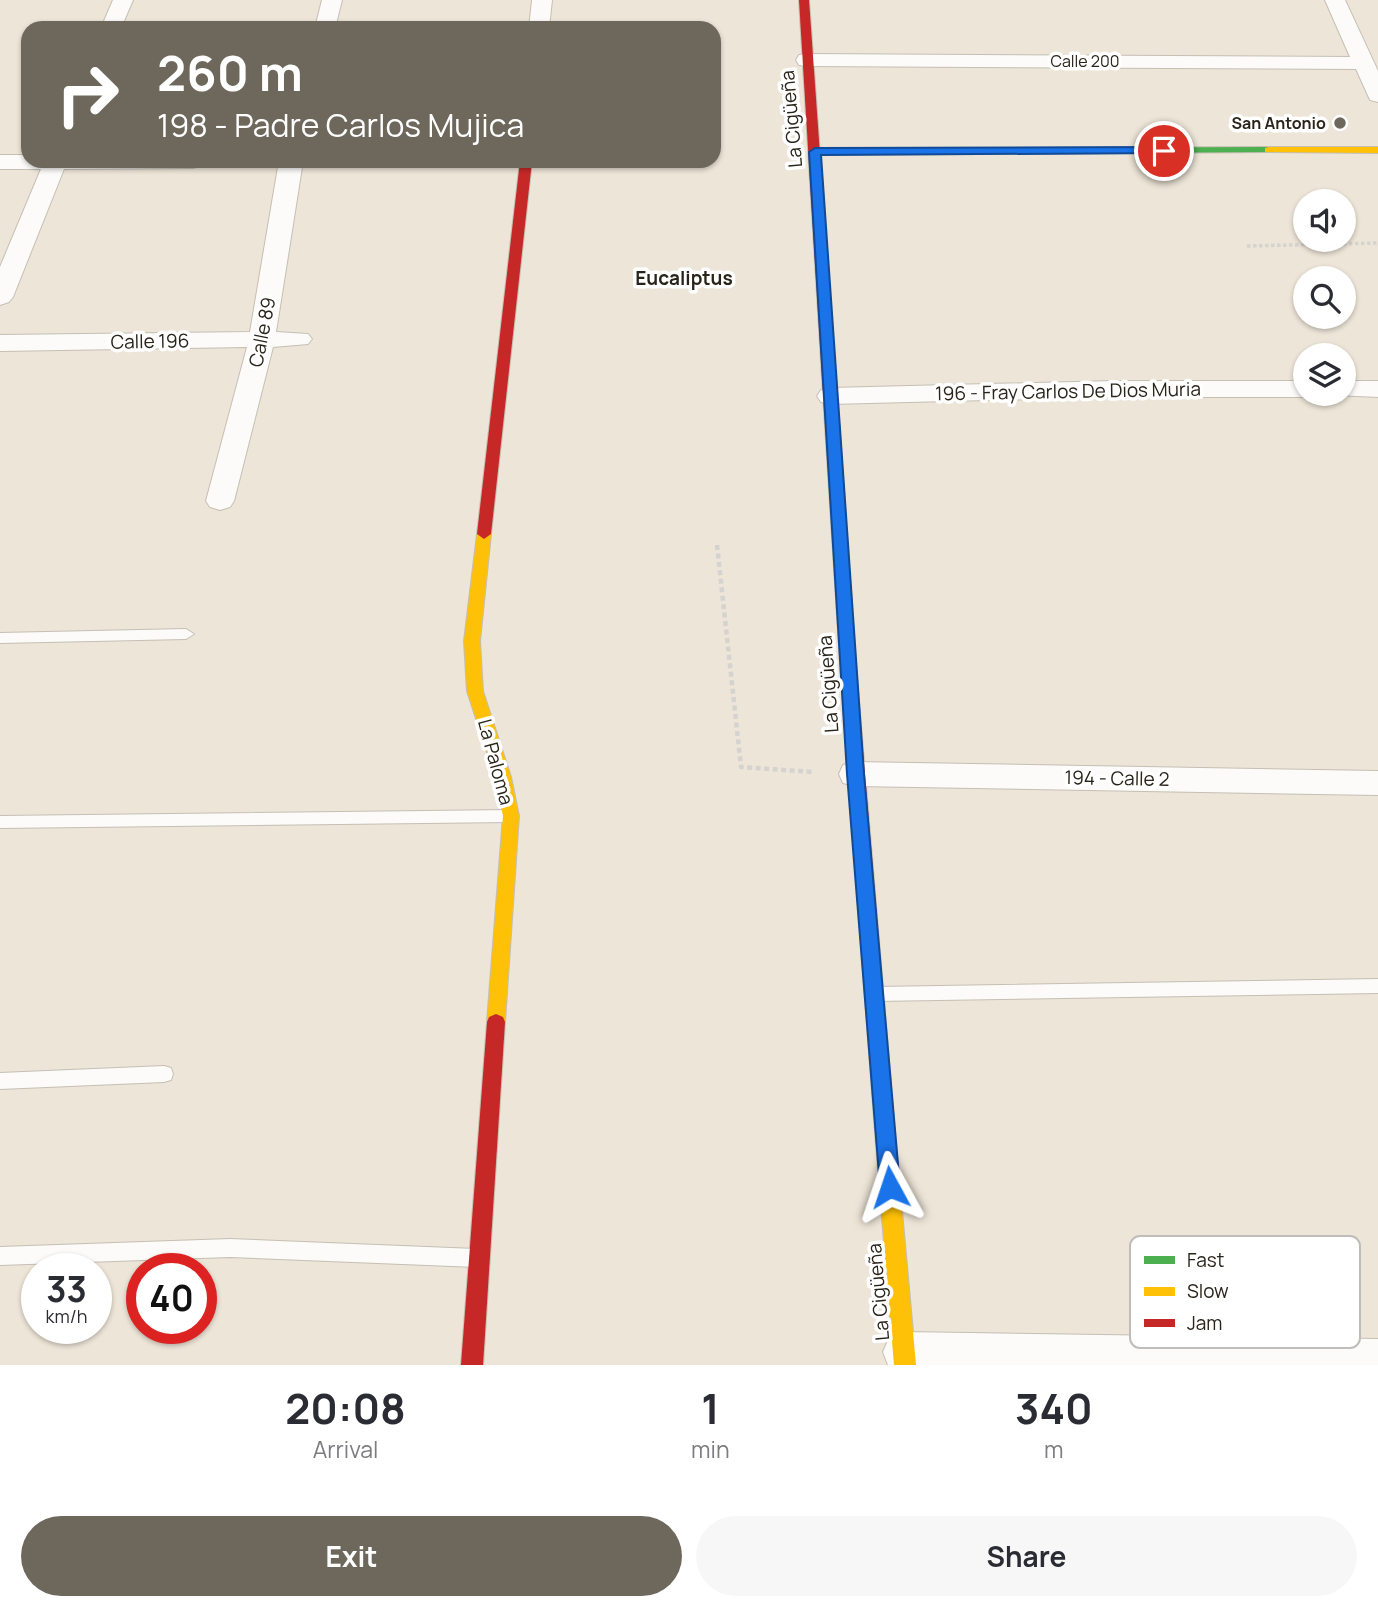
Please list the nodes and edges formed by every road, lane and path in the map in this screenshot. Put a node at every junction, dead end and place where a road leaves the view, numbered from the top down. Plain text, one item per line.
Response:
1 (123, 0) edge
2 (332, 0) edge
3 (542, 0) edge
4 (804, 0) edge
5 (1335, 0) edge
6 (114, 21) edge
7 (327, 21) edge
8 (540, 21) edge
9 (807, 60) junction
10 (1362, 63) junction
11 (1378, 95) edge
12 (1378, 150) edge
13 (815, 152) junction
14 (0, 162) edge
15 (21, 162) edge
16 (53, 168) edge
17 (290, 168) edge
18 (525, 168) edge
19 (1378, 243) edge
20 (1247, 246) dead end
21 (0, 297) edge
22 (262, 339) junction
23 (299, 339) dead end
24 (0, 343) edge
25 (1293, 389) edge
26 (1356, 389) edge
27 (1378, 389) edge
28 (830, 396) junction
29 (220, 500) dead end
30 (717, 545) dead end
31 (187, 634) dead end
32 (0, 638) edge
33 (856, 774) junction
34 (1378, 783) edge
35 (511, 816) junction
36 (0, 822) edge
37 (1378, 986) edge
38 (873, 994) junction
39 (164, 1074) dead end
40 (0, 1081) edge
41 (0, 1256) edge
42 (478, 1258) junction
43 (905, 1359) edge
44 (1378, 1359) edge
45 (472, 1365) edge

1 - 6 street
2 - 7 street
3 - 8 street
4 - 9 street, La Cigüeña
5 - 10 street
9 - 10 street, Calle 200
9 - 13 street, La Cigüeña
10 - 11 street
12 - 13 street
13 - 28 street, La Cigüeña
14 - 15 street
16 - 21 street
17 - 22 street, Calle 89
18 - 35 street, La Paloma
19 - 20 path
22 - 23 street, Calle 196
22 - 24 street, Calle 196
22 - 29 street, Calle 89
25 - 28 street, 196 - Fray Carlos De Dios Muria
26 - 27 street
28 - 33 street, La Cigüeña
30 - 33 path
31 - 32 lane
33 - 34 street, 194 - Calle 2
33 - 38 street, La Cigüeña
35 - 36 lane
35 - 42 street, La Paloma
37 - 38 lane
38 - 43 street, La Cigüeña
39 - 40 lane
41 - 42 lane
42 - 45 street, La Paloma
43 - 44 street

